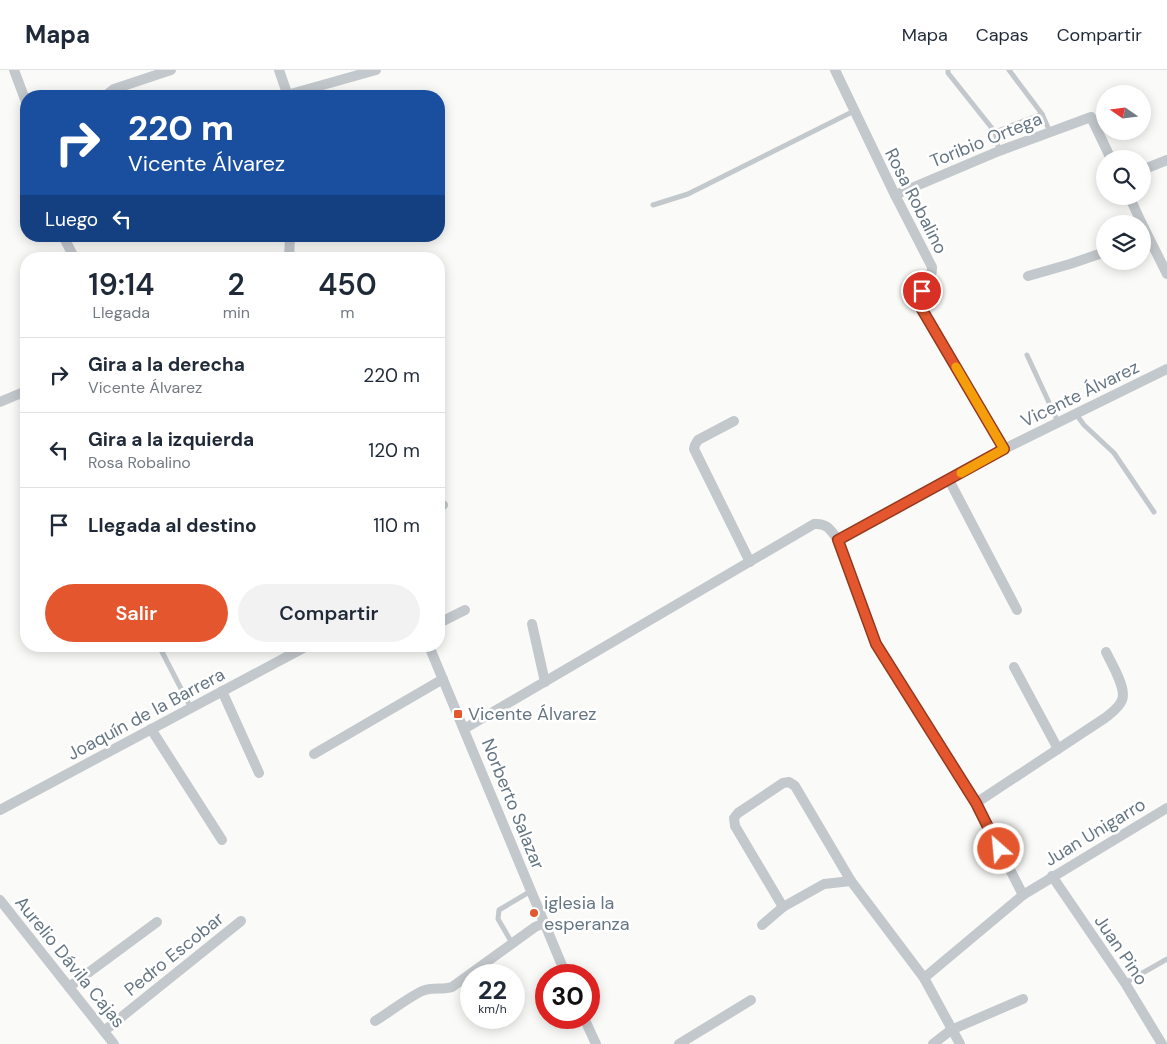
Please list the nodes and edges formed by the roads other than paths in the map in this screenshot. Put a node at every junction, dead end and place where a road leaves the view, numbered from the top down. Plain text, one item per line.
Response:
1 (14, 70) edge
2 (171, 70) edge
3 (279, 70) edge
4 (376, 70) edge
5 (836, 70) edge
6 (948, 70) edge
7 (1010, 70) edge
8 (22, 90) edge
9 (113, 90) edge
10 (286, 90) edge
11 (308, 90) edge
12 (854, 111) junction
13 (1042, 114) junction
14 (995, 132) junction
15 (1050, 132) junction
16 (1107, 150) edge
17 (999, 151) junction
18 (1167, 160) edge
19 (1151, 166) edge
20 (894, 196) junction
21 (653, 205) dead end
22 (1151, 247) edge
23 (1096, 255) edge
24 (1167, 274) edge
25 (1028, 276) dead end
26 (1026, 354) dead end
27 (1167, 369) edge
28 (20, 394) edge
29 (0, 402) edge
30 (1076, 414) junction
31 (734, 421) dead end
32 (1058, 422) junction
33 (1004, 449) junction
34 (949, 480) junction
35 (1154, 512) dead end
36 (838, 540) junction
37 (750, 562) junction
38 (466, 610) dead end
39 (1017, 610) dead end
40 (445, 620) edge
41 (532, 624) dead end
42 (162, 652) edge
43 (296, 652) edge
44 (432, 652) edge
45 (1106, 652) dead end
46 (1014, 667) dead end
47 (443, 679) junction
48 (545, 682) junction
49 (222, 691) junction
50 (190, 708) junction
51 (151, 729) junction
52 (464, 729) junction
53 (1058, 749) junction
54 (314, 754) dead end
55 (260, 773) dead end
56 (976, 803) junction
57 (1167, 808) edge
58 (0, 810) edge
59 (222, 840) dead end
60 (1052, 876) junction
61 (851, 881) junction
62 (531, 891) junction
63 (1023, 894) junction
64 (0, 900) edge
65 (783, 907) junction
66 (157, 922) dead end
67 (242, 922) dead end
68 (544, 923) junction
69 (762, 925) dead end
70 (512, 944) junction
71 (1167, 959) edge
72 (561, 964) edge
73 (924, 978) junction
74 (1125, 983) junction
75 (69, 987) junction
76 (1023, 999) dead end
77 (751, 1000) dead end
78 (375, 1022) dead end
79 (589, 1029) edge
80 (951, 1030) junction
81 (104, 1031) junction
82 (114, 1044) edge
83 (596, 1044) edge
84 (679, 1044) edge
85 (932, 1044) edge
86 (960, 1044) edge
87 (1162, 1044) edge

1 - 8 street
2 - 9 street
3 - 10 street
4 - 11 street
5 - 12 street, Rosa Robalino
6 - 14 lane
7 - 13 lane
12 - 20 street, Rosa Robalino
12 - 21 lane
13 - 14 lane
13 - 15 lane
14 - 17 lane
15 - 16 street, Toribio Ortega
15 - 17 street, Toribio Ortega
17 - 20 street, Toribio Ortega
18 - 19 street
20 - 33 street, Rosa Robalino
22 - 24 street
23 - 25 street
26 - 32 lane
27 - 30 street, Vicente Álvarez
28 - 29 street
30 - 32 street, Vicente Álvarez
30 - 35 lane
31 - 37 street
32 - 33 street, Vicente Álvarez
33 - 34 street, Vicente Álvarez
34 - 36 street, Vicente Álvarez
34 - 39 street
36 - 37 street
36 - 56 street
37 - 48 street
38 - 40 street
41 - 48 street
42 - 50 lane
43 - 49 street, Joaquín de la Barrera
44 - 47 street, Norberto Salazar
45 - 53 street
46 - 53 street
47 - 52 street, Norberto Salazar
47 - 54 street
48 - 52 street
49 - 50 street, Joaquín de la Barrera
49 - 55 street
50 - 51 street, Joaquín de la Barrera
51 - 58 street, Joaquín de la Barrera
51 - 59 street
52 - 62 street, Norberto Salazar
53 - 56 street
56 - 63 street
57 - 60 street, Juan Unigarro
60 - 63 street, Juan Unigarro
60 - 74 street, Juan Pino
61 - 65 street
61 - 65 street
61 - 73 street
62 - 68 street, Norberto Salazar
62 - 70 lane
63 - 73 street, Juan Unigarro
64 - 75 street, Aurelio Dávila Cajas
65 - 69 street
66 - 75 street
67 - 81 street, Pedro Escobar
68 - 70 street
68 - 72 street, Norberto Salazar
70 - 78 street
71 - 74 lane
73 - 80 street
74 - 87 street, Juan Pino
75 - 81 street, Aurelio Dávila Cajas
76 - 80 street
77 - 84 street
79 - 83 street
80 - 85 street
80 - 86 street
81 - 82 street, Aurelio Dávila Cajas

